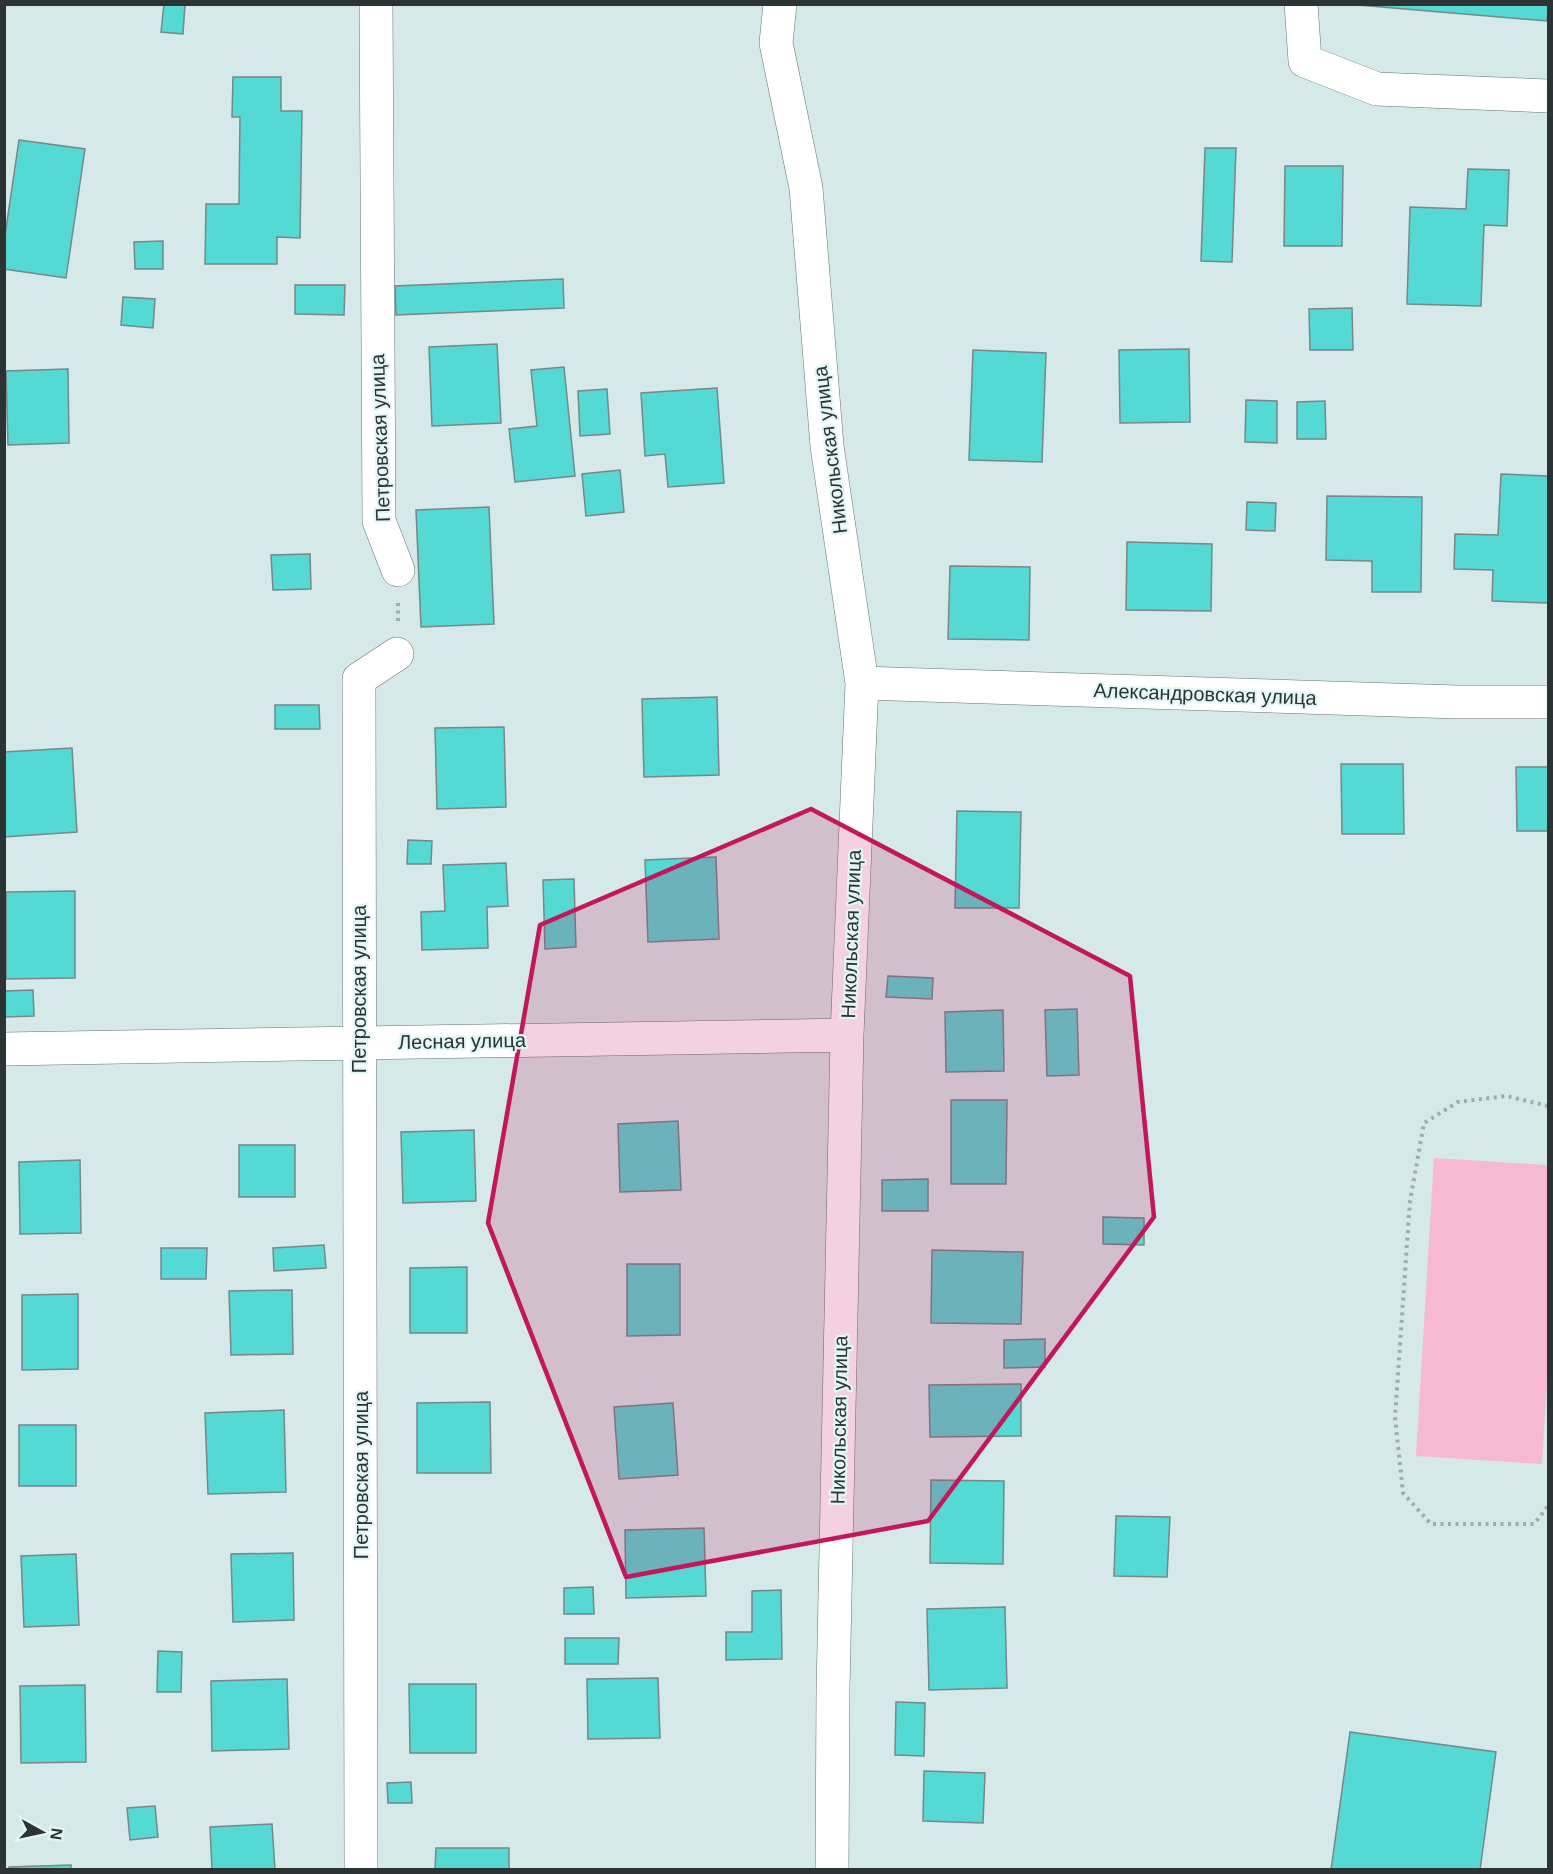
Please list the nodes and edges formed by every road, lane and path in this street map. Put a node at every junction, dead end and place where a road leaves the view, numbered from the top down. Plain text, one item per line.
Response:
1 (376, 4) edge
2 (780, 4) edge
3 (1301, 4) edge
4 (1548, 96) edge
5 (398, 570) joint
6 (397, 654) joint
7 (862, 683) junction
8 (1548, 702) edge
9 (847, 1035) junction
10 (359, 1042) junction
11 (4, 1049) edge
12 (1548, 1106) edge
13 (1548, 1506) edge
14 (361, 1869) edge
15 (832, 1869) edge

1 - 5 street, Петровская улица
2 - 7 street, Никольская улица
3 - 4 street
5 - 6 path
6 - 10 street, Петровская улица
7 - 8 street, Александровская улица
7 - 9 street, Никольская улица
9 - 10 street, Лесная улица
9 - 15 street, Никольская улица
10 - 11 street, Лесная улица
10 - 14 street, Петровская улица
12 - 13 path

